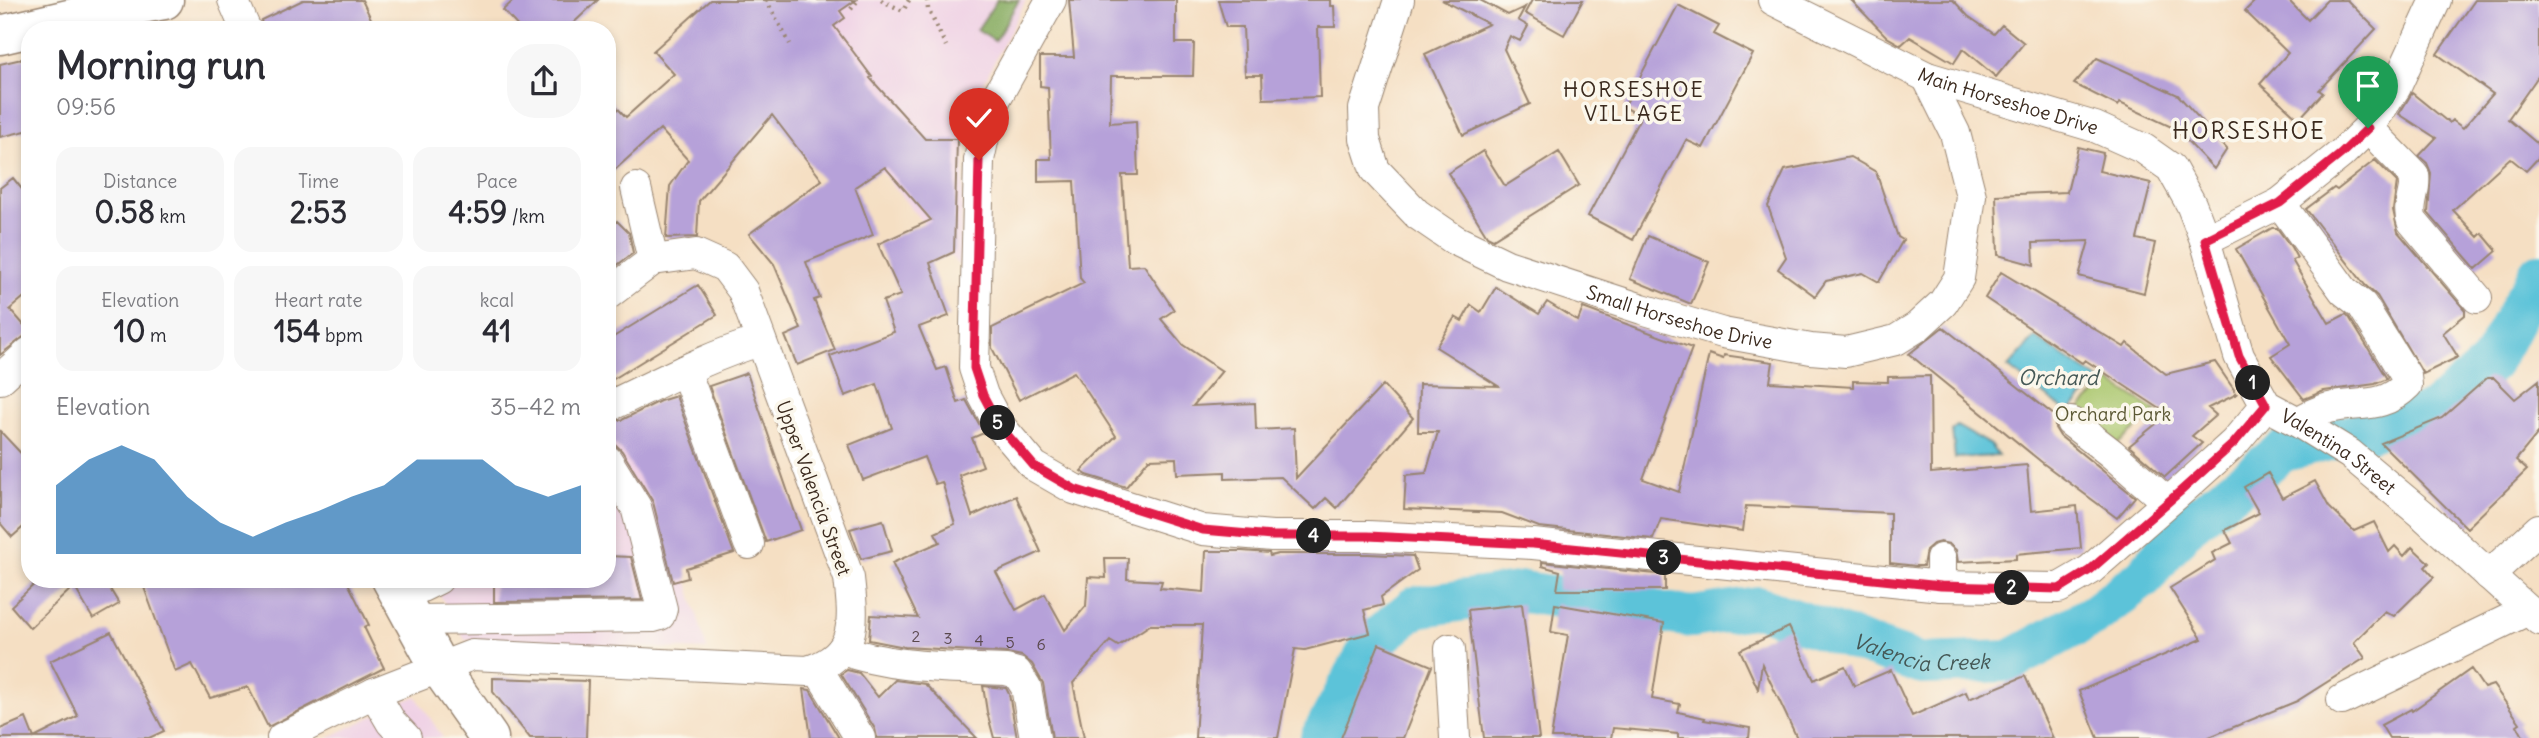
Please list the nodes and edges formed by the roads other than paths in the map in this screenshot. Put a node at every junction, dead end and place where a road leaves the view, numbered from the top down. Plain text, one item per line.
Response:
1 (164, 0) edge
2 (233, 0) edge
3 (1051, 0) edge
4 (1399, 0) edge
5 (1773, 0) edge
6 (2436, 0) edge
7 (105, 14) edge
8 (70, 21) edge
9 (242, 21) edge
10 (21, 31) edge
11 (0, 35) edge
12 (1927, 77) junction
13 (2368, 128) junction
14 (636, 188) dead end
15 (2280, 203) junction
16 (2205, 240) junction
17 (653, 261) junction
18 (616, 288) edge
19 (2477, 298) dead end
20 (760, 341) junction
21 (21, 360) edge
22 (685, 370) junction
23 (0, 379) edge
24 (616, 403) edge
25 (2266, 405) junction
26 (2071, 422) dead end
27 (2309, 428) junction
28 (616, 475) edge
29 (2167, 502) junction
30 (2539, 529) edge
31 (749, 544) dead end
32 (2489, 575) junction
33 (422, 588) edge
34 (402, 599) edge
35 (2534, 615) edge
36 (1450, 649) dead end
37 (842, 650) junction
38 (439, 667) junction
39 (817, 668) junction
40 (374, 693) junction
41 (2342, 700) dead end
42 (282, 738) edge
43 (406, 738) edge
44 (489, 738) edge
45 (860, 738) edge
46 (1035, 738) edge
47 (1455, 738) edge

1 - 7 main road
2 - 9 street
3 - 29 street
4 - 12 street, Small Horseshoe Drive
5 - 12 street, Main Horseshoe Drive
6 - 13 street
7 - 8 main road
10 - 11 main road
12 - 16 street, Main Horseshoe Drive
13 - 15 street
13 - 19 street
14 - 17 street
15 - 16 street
15 - 27 street
16 - 25 street, Valentina Street
17 - 18 street, Upper Valencia Street
17 - 20 street, Upper Valencia Street
20 - 22 street
20 - 37 street, Upper Valencia Street
21 - 23 street
22 - 24 street
22 - 31 street
25 - 27 street, Valentina Street
25 - 29 street
26 - 29 street
27 - 32 street, Valentina Street
28 - 34 street
30 - 32 street
32 - 35 street, Valentina Street
33 - 34 street
34 - 38 main road
35 - 41 street
36 - 47 street
37 - 39 street
37 - 46 street
38 - 39 street
38 - 40 street
38 - 44 main road
39 - 45 street
40 - 42 street
40 - 43 street

